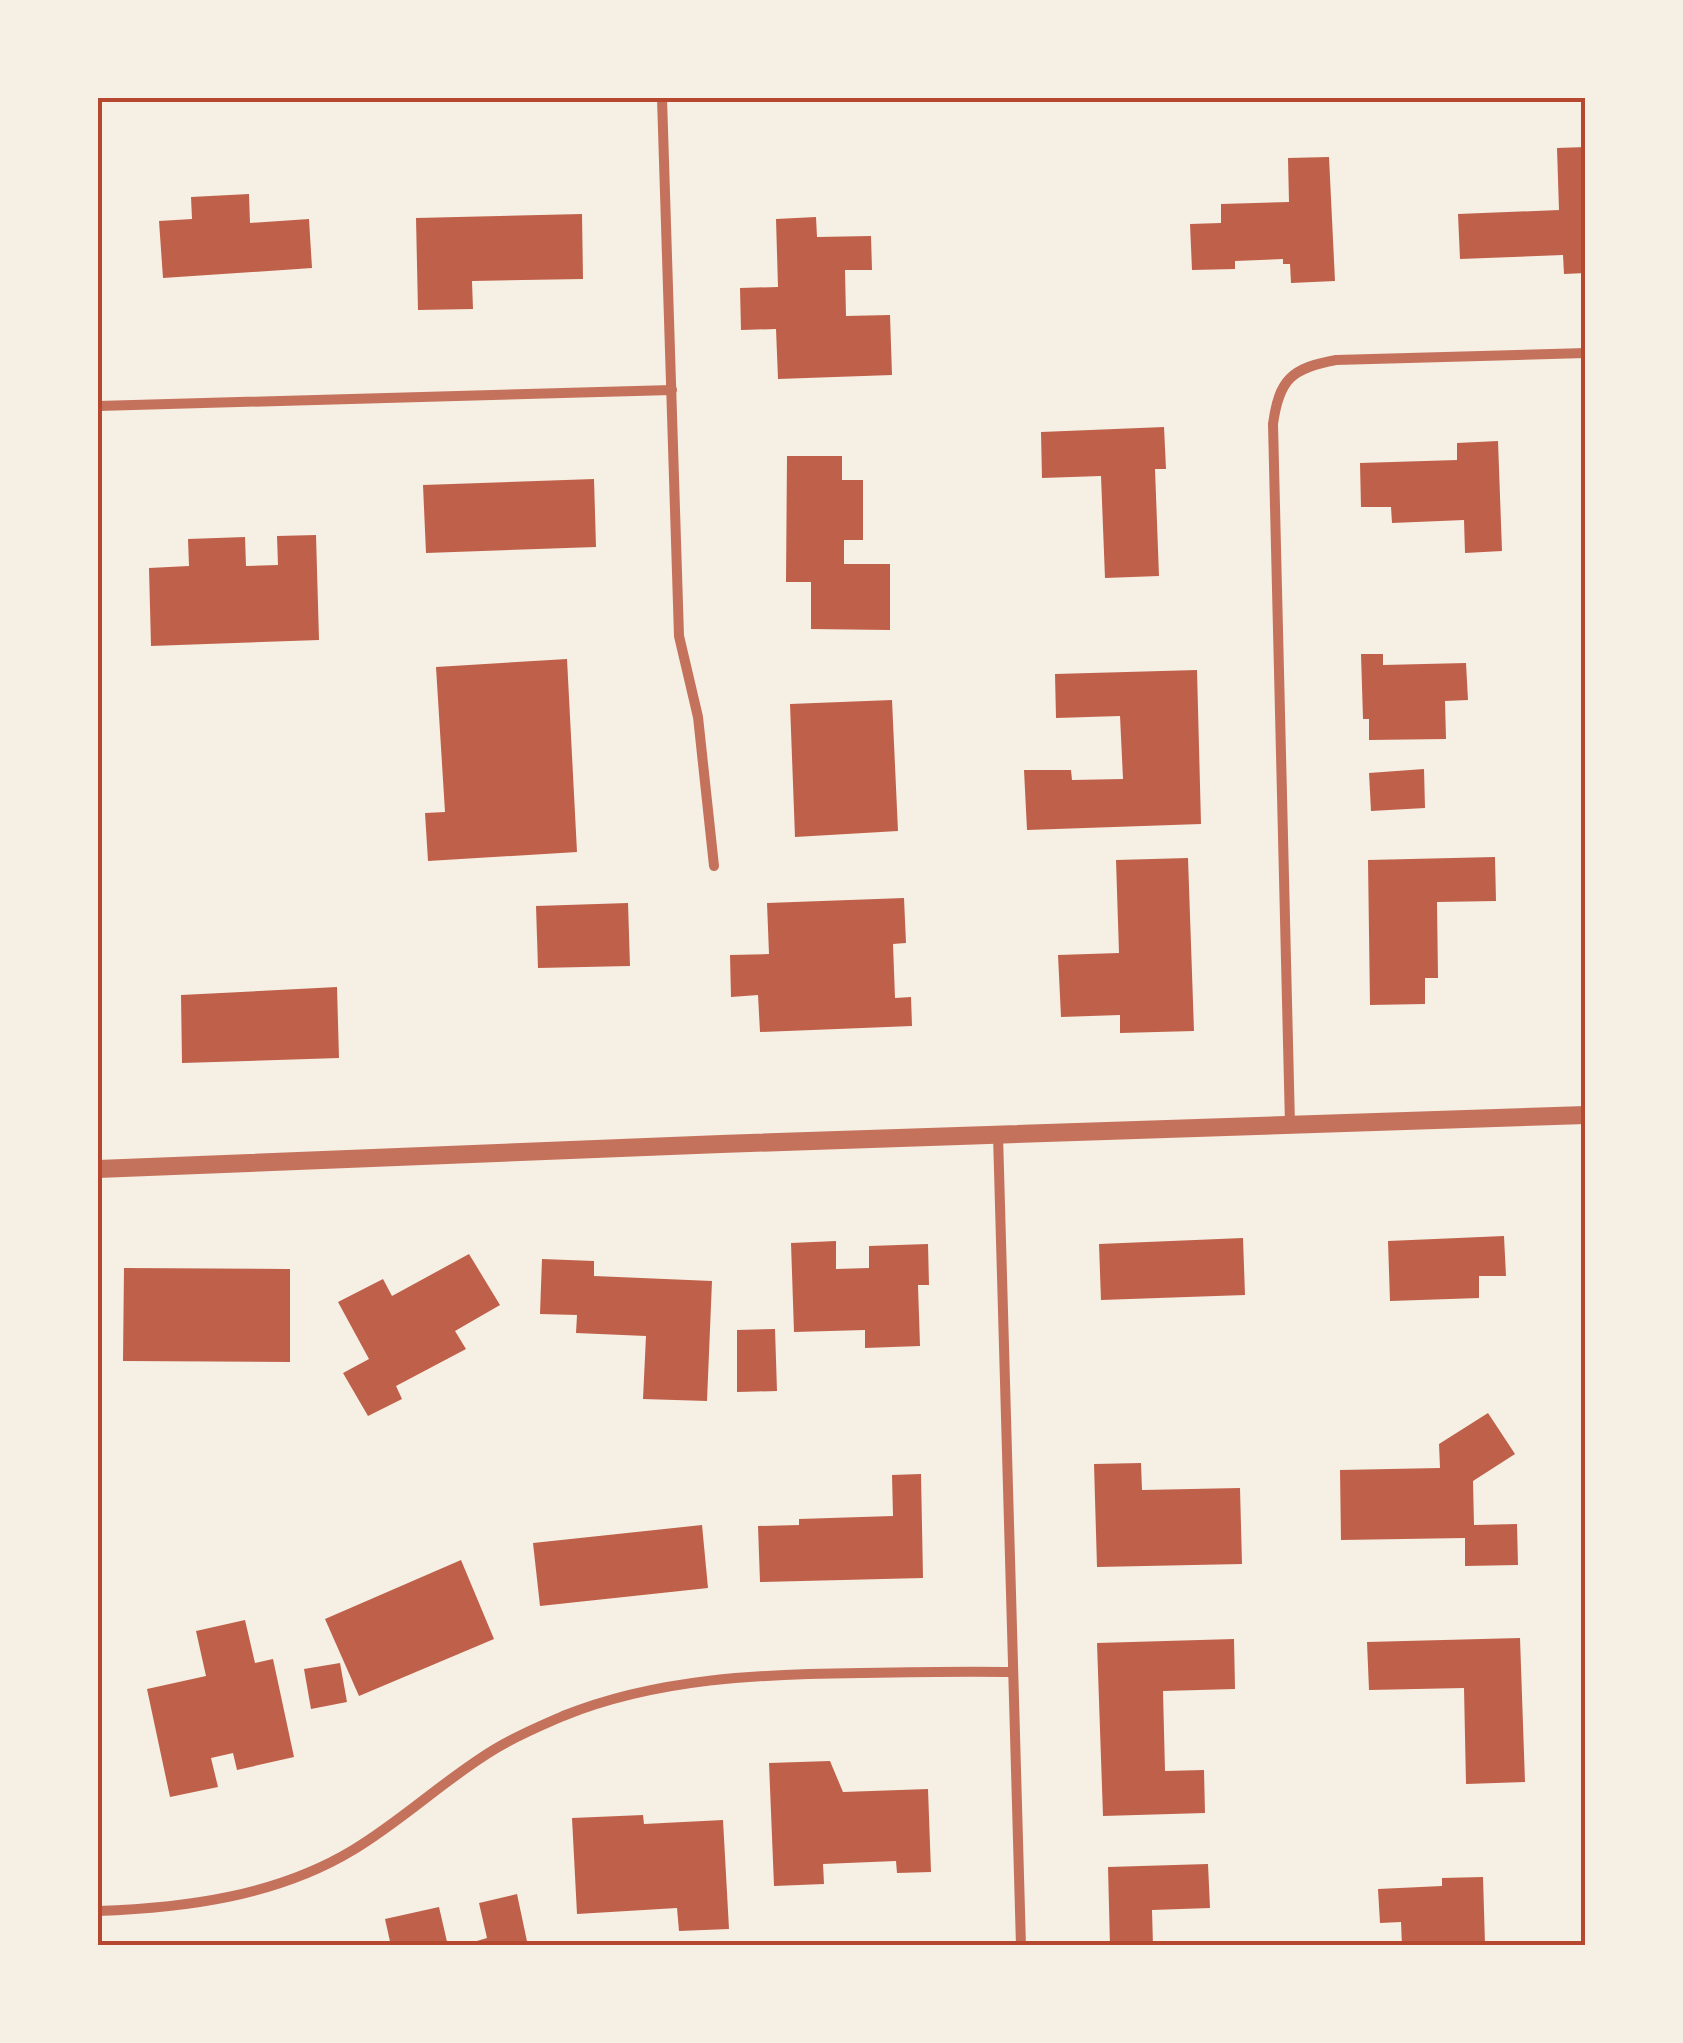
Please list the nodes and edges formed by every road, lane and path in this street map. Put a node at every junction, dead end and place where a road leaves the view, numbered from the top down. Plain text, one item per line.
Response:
1 (662, 98) edge
2 (1586, 353) edge
3 (672, 390) junction
4 (98, 406) edge
5 (714, 866) dead end
6 (1585, 1115) edge
7 (1586, 1124) edge
8 (1290, 1126) junction
9 (998, 1135) junction
10 (98, 1170) edge
11 (1013, 1672) junction
12 (98, 1911) edge
13 (1021, 1946) edge

1 - 3 street
2 - 8 street
3 - 4 street
3 - 5 street
6 - 7 street
6 - 8 street
8 - 9 street
9 - 10 street
9 - 11 street
11 - 12 street
11 - 13 street

